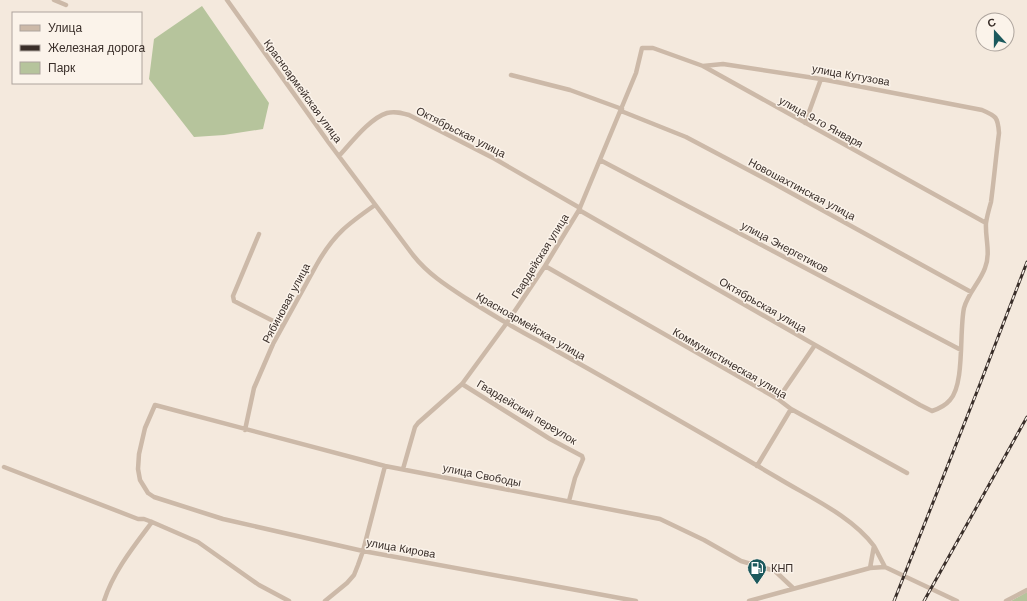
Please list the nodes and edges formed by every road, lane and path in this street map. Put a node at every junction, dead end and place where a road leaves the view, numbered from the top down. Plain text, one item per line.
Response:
1 (54, 0) edge
2 (227, 0) edge
3 (66, 5) dead end
4 (642, 48) joint
5 (703, 66) junction
6 (511, 75) dead end
7 (821, 79) junction
8 (621, 110) junction
9 (805, 123) junction
10 (339, 156) junction
11 (600, 160) junction
12 (375, 205) junction
13 (580, 209) junction
14 (986, 223) junction
15 (259, 234) dead end
16 (545, 266) junction
17 (971, 292) junction
18 (506, 324) junction
19 (283, 326) junction
20 (816, 345) junction
21 (961, 350) junction
22 (462, 384) junction
23 (778, 399) junction
24 (155, 405) joint
25 (791, 409) junction
26 (245, 430) junction
27 (384, 466) junction
28 (757, 466) junction
29 (4, 467) dead end
30 (403, 469) junction
31 (907, 473) dead end
32 (569, 501) junction
33 (152, 522) junction
34 (874, 546) junction
35 (364, 551) junction
36 (885, 567) junction
37 (870, 568) junction
38 (793, 588) junction
39 (1027, 590) edge
40 (104, 601) edge
41 (288, 601) edge
42 (325, 601) edge
43 (636, 601) edge
44 (749, 601) edge
45 (957, 601) edge
46 (1006, 601) edge

1 - 3 street
2 - 10 street, Красноармейская улица
4 - 5 street, улица 9-го Января
4 - 8 street, Гвардейская улица
5 - 7 street, улица Кутузова
5 - 9 street, улица 9-го Января
6 - 8 street, Новошахтинская улица
7 - 9 street
7 - 14 street, улица Кутузова
8 - 11 street, Гвардейская улица
8 - 17 street, Новошахтинская улица
9 - 14 street, улица 9-го Января
10 - 12 street, Красноармейская улица
10 - 13 street, Октябрьская улица
11 - 13 street, Гвардейская улица
11 - 21 street, улица Энергетиков
12 - 18 street, Красноармейская улица
12 - 19 street, Рябиновая улица
13 - 16 street, Гвардейская улица
13 - 20 street, Октябрьская улица
14 - 17 street
15 - 19 street
16 - 18 street, Гвардейская улица
16 - 23 street, Коммунистическая улица
17 - 21 street
18 - 22 street, Гвардейская улица
18 - 28 street, Красноармейская улица
19 - 26 street, Рябиновая улица
20 - 21 street, Октябрьская улица
20 - 23 street
22 - 30 street, Гвардейская улица
22 - 32 street, Гвардейский переулок
23 - 25 street, Коммунистическая улица
24 - 26 street, улица Свободы
24 - 35 street, улица Кирова
25 - 28 street
25 - 31 street, Коммунистическая улица
26 - 27 street, улица Свободы
27 - 30 street, улица Свободы
27 - 35 street
28 - 34 street, Красноармейская улица
29 - 33 street
30 - 32 street, улица Свободы
32 - 38 street, улица Свободы
33 - 40 street
33 - 41 street
34 - 36 street, Красноармейская улица
34 - 37 street
35 - 42 street
35 - 43 street, улица Кирова
36 - 37 street
36 - 45 street
37 - 38 street
38 - 44 street
39 - 46 street

